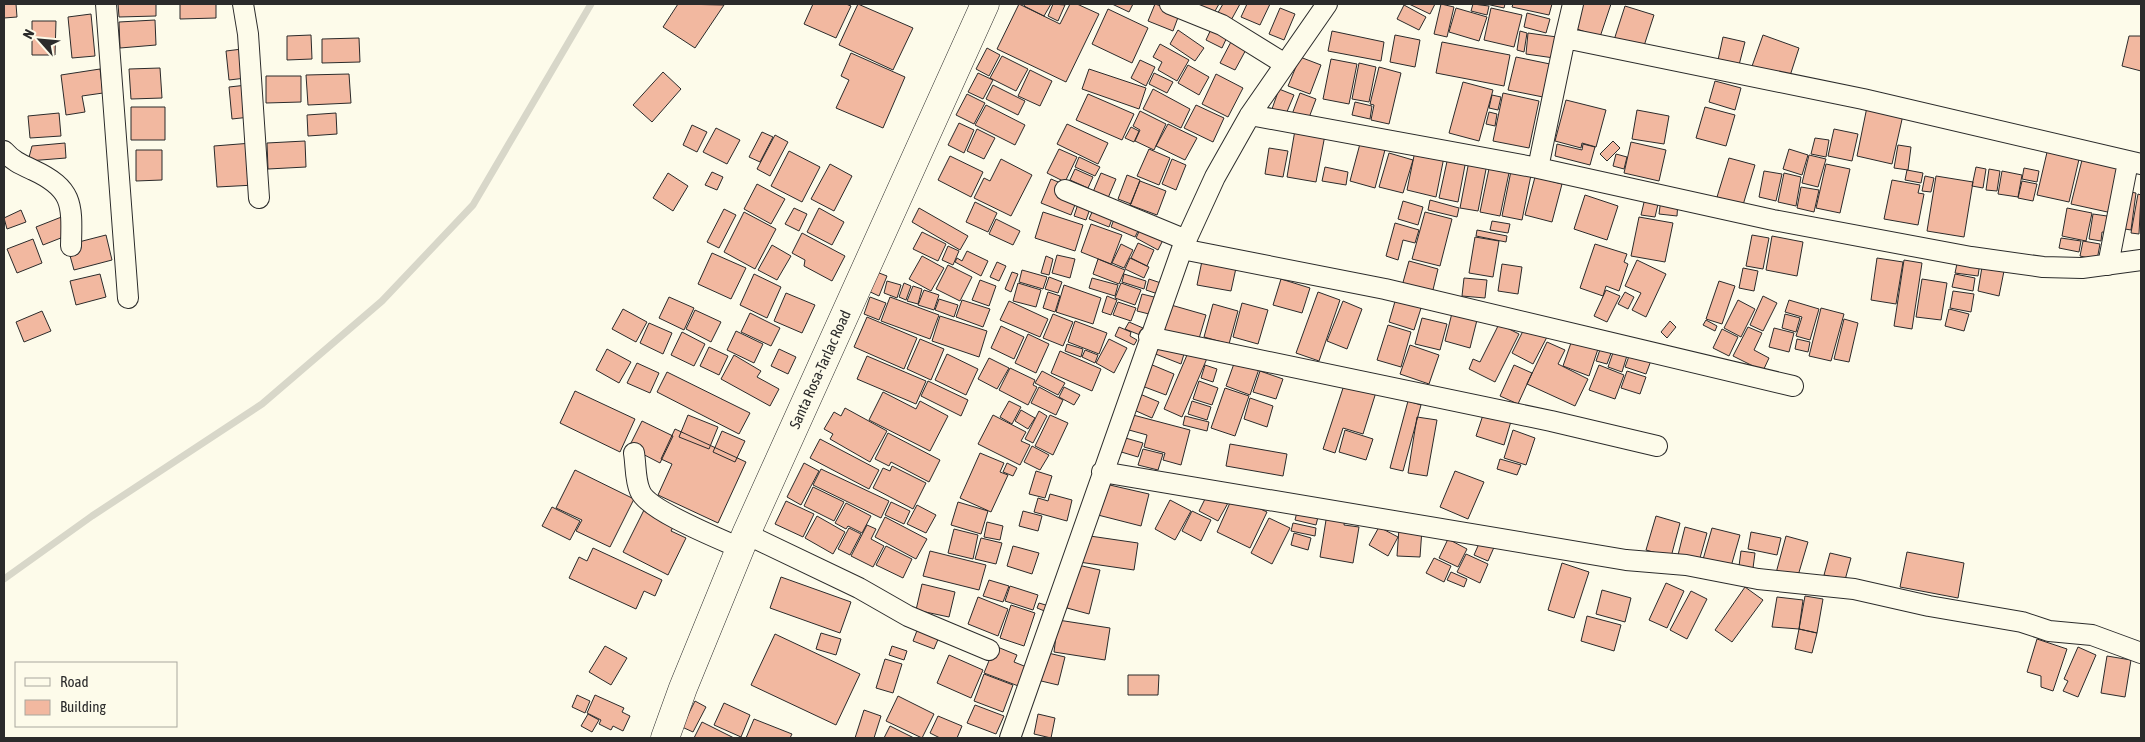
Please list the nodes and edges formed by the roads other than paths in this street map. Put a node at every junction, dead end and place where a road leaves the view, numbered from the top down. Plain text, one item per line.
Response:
1 (106, 4) edge
2 (243, 4) edge
3 (985, 4) edge
4 (1170, 4) edge
5 (1327, 4) edge
6 (1573, 4) edge
7 (1565, 38) junction
8 (1285, 64) junction
9 (1250, 115) junction
10 (4, 151) edge
11 (2135, 163) edge
12 (1538, 168) junction
13 (1065, 190) dead end
14 (260, 198) dead end
15 (1184, 245) junction
16 (71, 246) dead end
17 (2141, 260) edge
18 (2108, 265) junction
19 (128, 298) dead end
20 (1150, 337) junction
21 (1793, 386) dead end
22 (1657, 446) dead end
23 (634, 452) dead end
24 (1102, 472) junction
25 (743, 541) junction
26 (989, 650) dead end
27 (2141, 653) edge
28 (665, 738) edge
29 (1010, 738) edge

1 - 19 street
2 - 14 street
3 - 25 highway, Santa Rosa-Tarlac Road
4 - 8 street
5 - 8 street
6 - 7 street
7 - 11 street
7 - 12 street
8 - 9 street
9 - 12 street
9 - 15 street
10 - 16 street
11 - 18 street
12 - 18 street
13 - 15 street
15 - 20 street
15 - 21 street
17 - 18 street
20 - 22 street
20 - 24 street
23 - 25 street
24 - 27 street
24 - 29 street
25 - 26 street
25 - 28 highway, Santa Rosa-Tarlac Road

